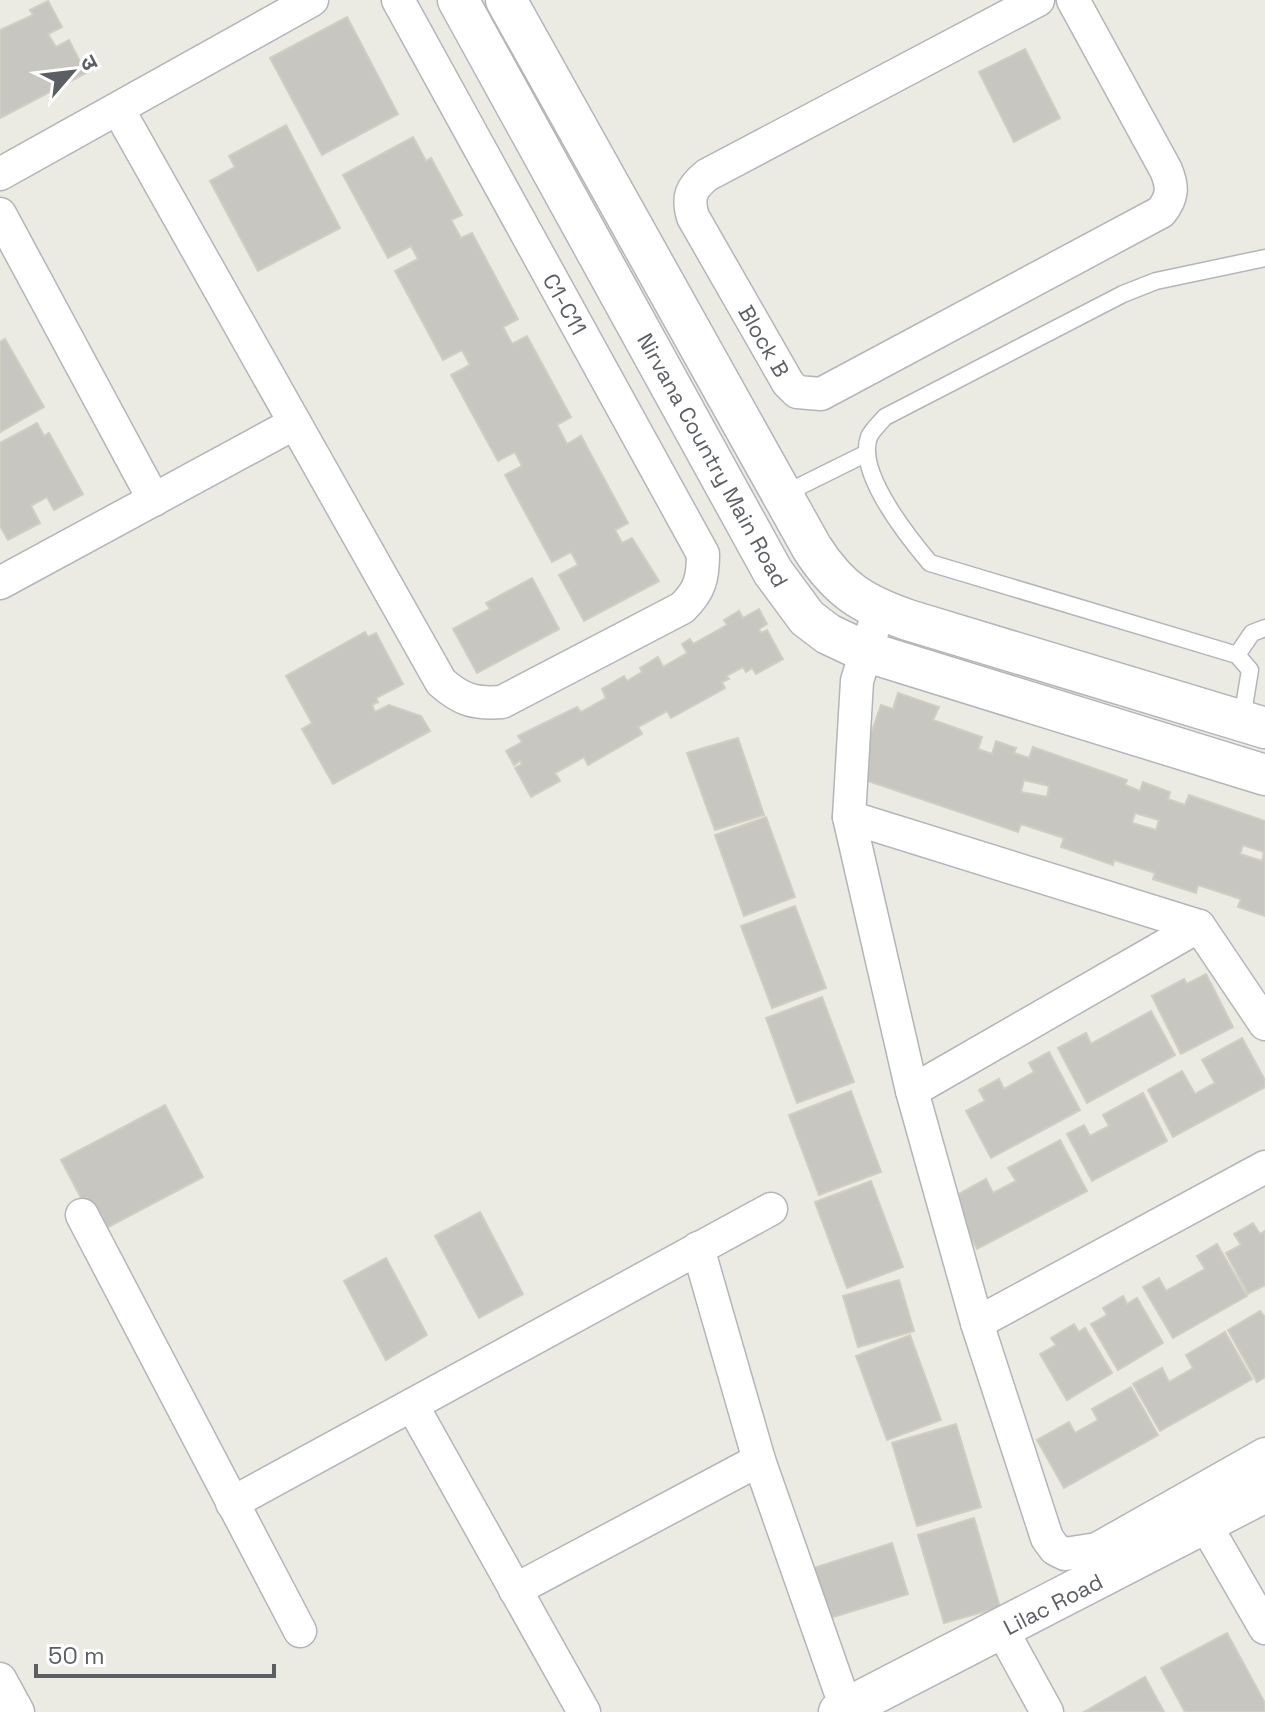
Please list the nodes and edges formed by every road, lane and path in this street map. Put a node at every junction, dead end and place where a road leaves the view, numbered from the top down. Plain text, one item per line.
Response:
1 (312, 0) edge
2 (398, 0) edge
3 (458, 0) edge
4 (506, 0) edge
5 (1038, 0) edge
6 (1073, 0) edge
7 (118, 109) junction
8 (0, 174) edge
9 (0, 214) edge
10 (1265, 258) edge
11 (295, 423) junction
12 (867, 453) junction
13 (782, 495) junction
14 (154, 500) junction
15 (0, 583) edge
16 (879, 610) junction
17 (1265, 628) edge
18 (864, 651) junction
19 (1237, 655) junction
20 (1253, 724) edge
21 (1265, 775) edge
22 (849, 817) junction
23 (1199, 926) junction
24 (1265, 1024) edge
25 (912, 1091) junction
26 (1265, 1167) edge
27 (771, 1209) dead end
28 (82, 1215) dead end
29 (698, 1248) junction
30 (977, 1323) junction
31 (412, 1405) junction
32 (1265, 1454) edge
33 (759, 1460) junction
34 (1265, 1492) edge
35 (232, 1503) junction
36 (1205, 1524) junction
37 (515, 1590) junction
38 (1265, 1628) edge
39 (1002, 1630) junction
40 (300, 1631) dead end
41 (0, 1679) edge
42 (842, 1710) edge
43 (18, 1712) edge
44 (584, 1712) edge
45 (1047, 1712) edge

1 - 7 street
2 - 11 street, C1-C11
3 - 18 street, Nirvana Country Main Road
4 - 13 street, Nirvana Country Main Road
5 - 6 street, Block B
7 - 8 street
7 - 11 street
9 - 14 street
10 - 12 lane
11 - 14 street
12 - 13 lane
12 - 19 lane
13 - 16 street, Nirvana Country Main Road
14 - 15 street
16 - 18 street
16 - 20 street, Nirvana Country Main Road
17 - 19 lane
18 - 21 street, Nirvana Country Main Road
18 - 22 street
19 - 20 lane
22 - 23 street
22 - 25 street
23 - 24 street
23 - 25 street
25 - 30 street
26 - 30 street
27 - 29 street
28 - 35 street
29 - 31 street
29 - 33 street
30 - 32 street
31 - 35 street
31 - 37 street
33 - 37 street
33 - 42 street
34 - 36 street, Lilac Road
35 - 40 street
36 - 38 street
36 - 39 street, Lilac Road
37 - 44 street
39 - 42 street, Lilac Road
39 - 45 street
41 - 43 street

